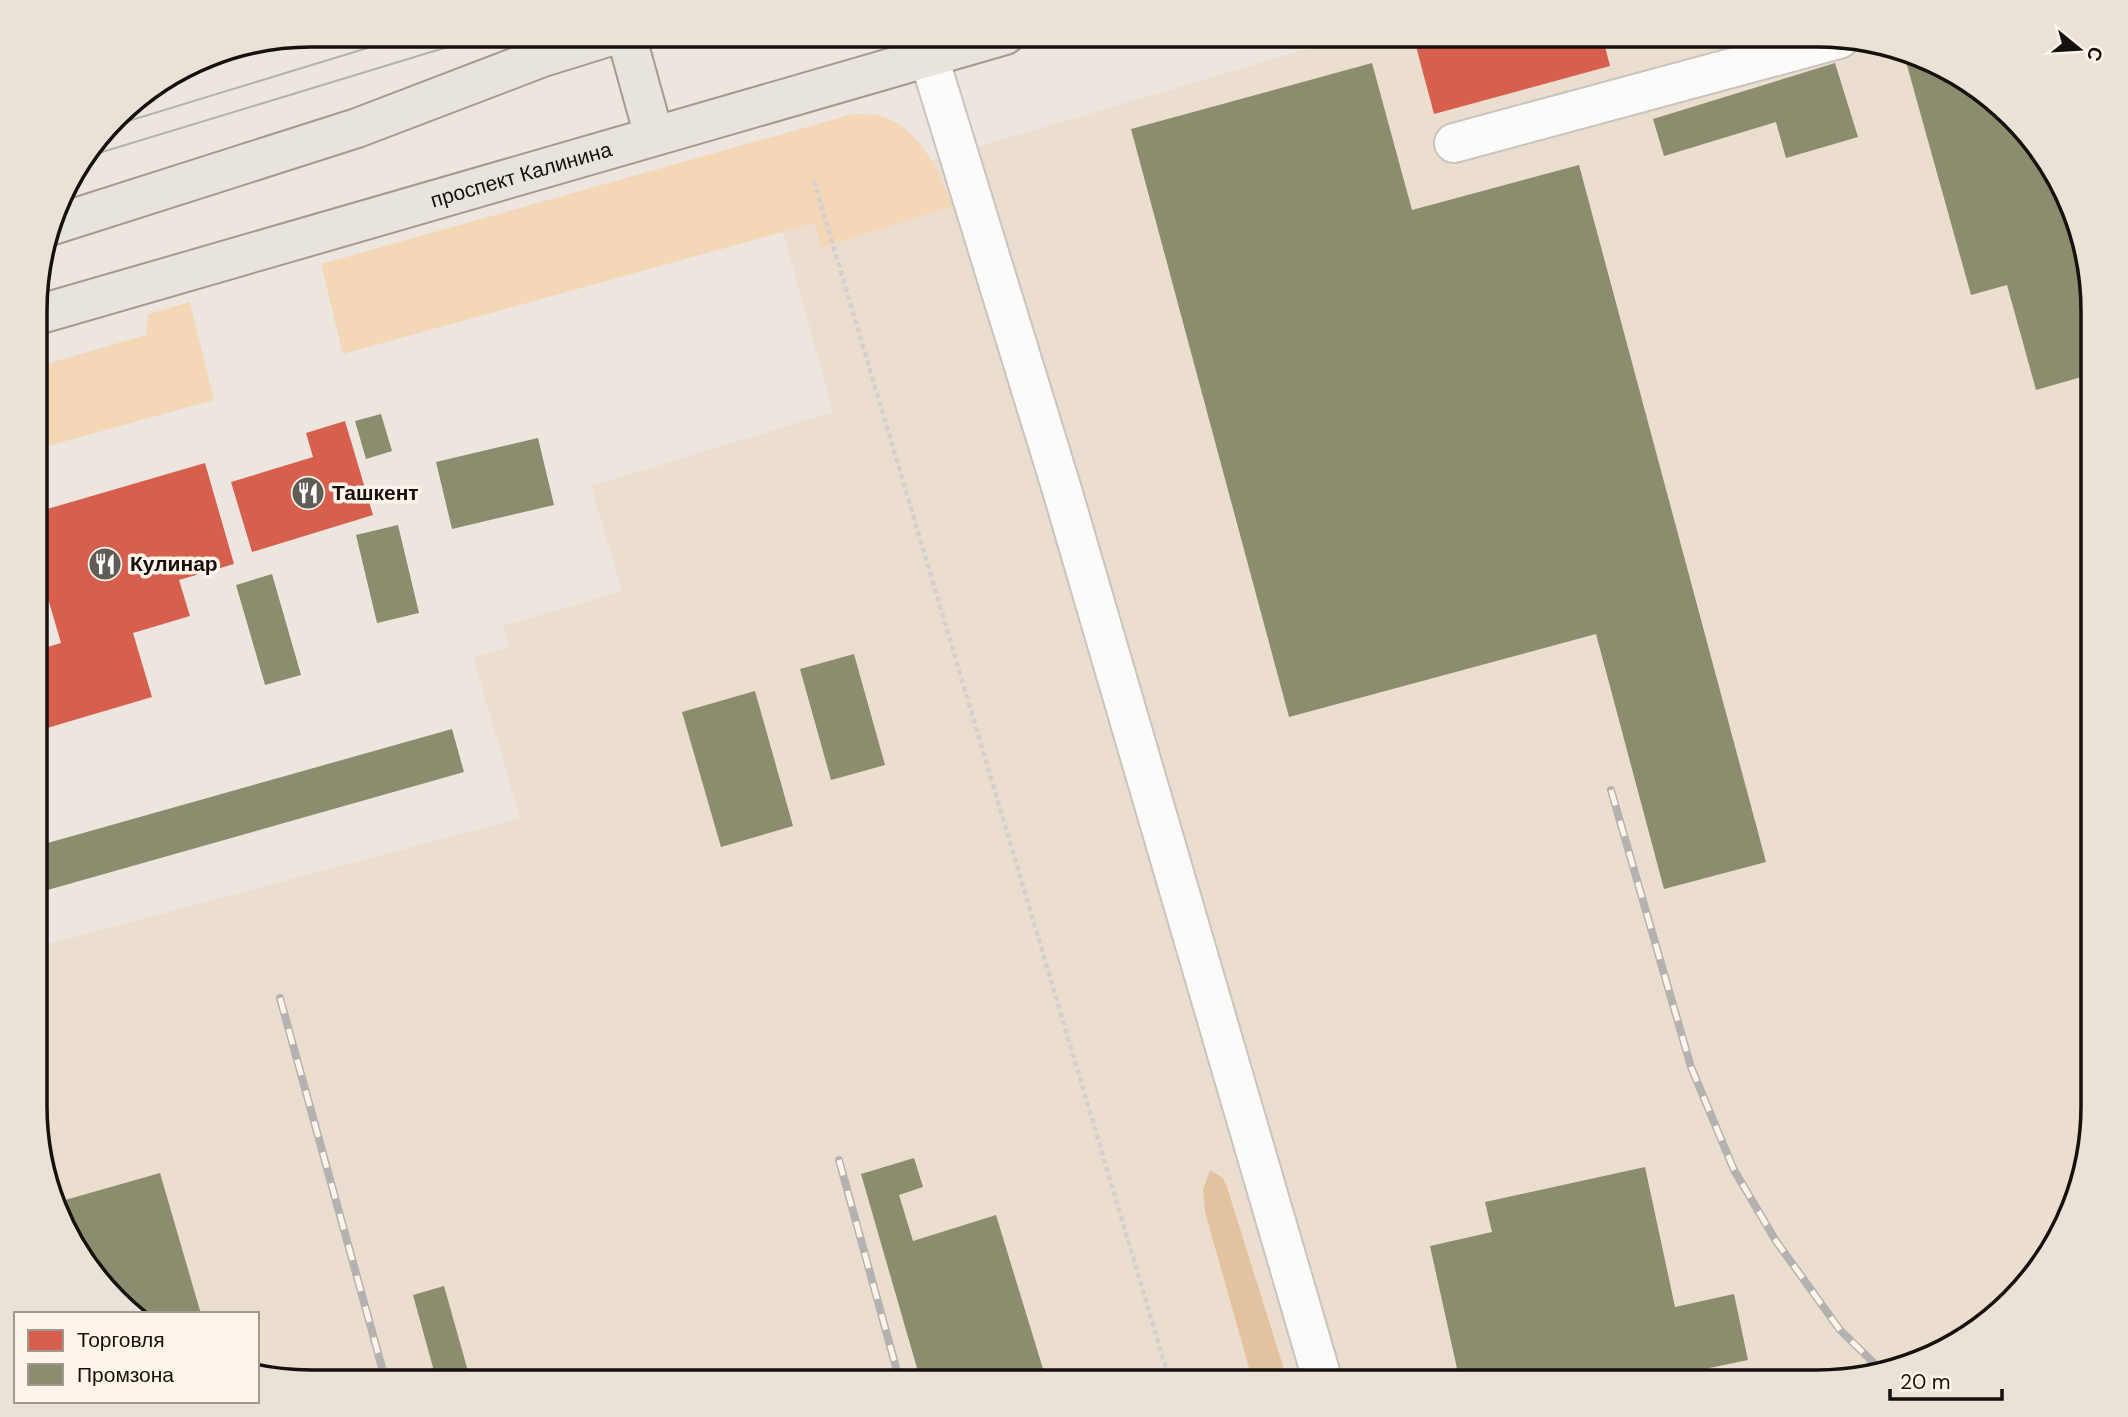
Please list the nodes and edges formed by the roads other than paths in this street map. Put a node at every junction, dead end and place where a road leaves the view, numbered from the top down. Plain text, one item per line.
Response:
1 (575, 47) edge
2 (629, 47) edge
3 (922, 47) edge
4 (925, 47) edge
5 (1809, 47) edge
6 (654, 136) junction
7 (1454, 143) dead end
8 (63, 222) edge
9 (47, 312) edge
10 (1319, 1370) edge

1 - 8 main road
2 - 6 main road
3 - 6 main road, проспект Калинина
4 - 10 lane
5 - 7 lane
6 - 9 main road, проспект Калинина

